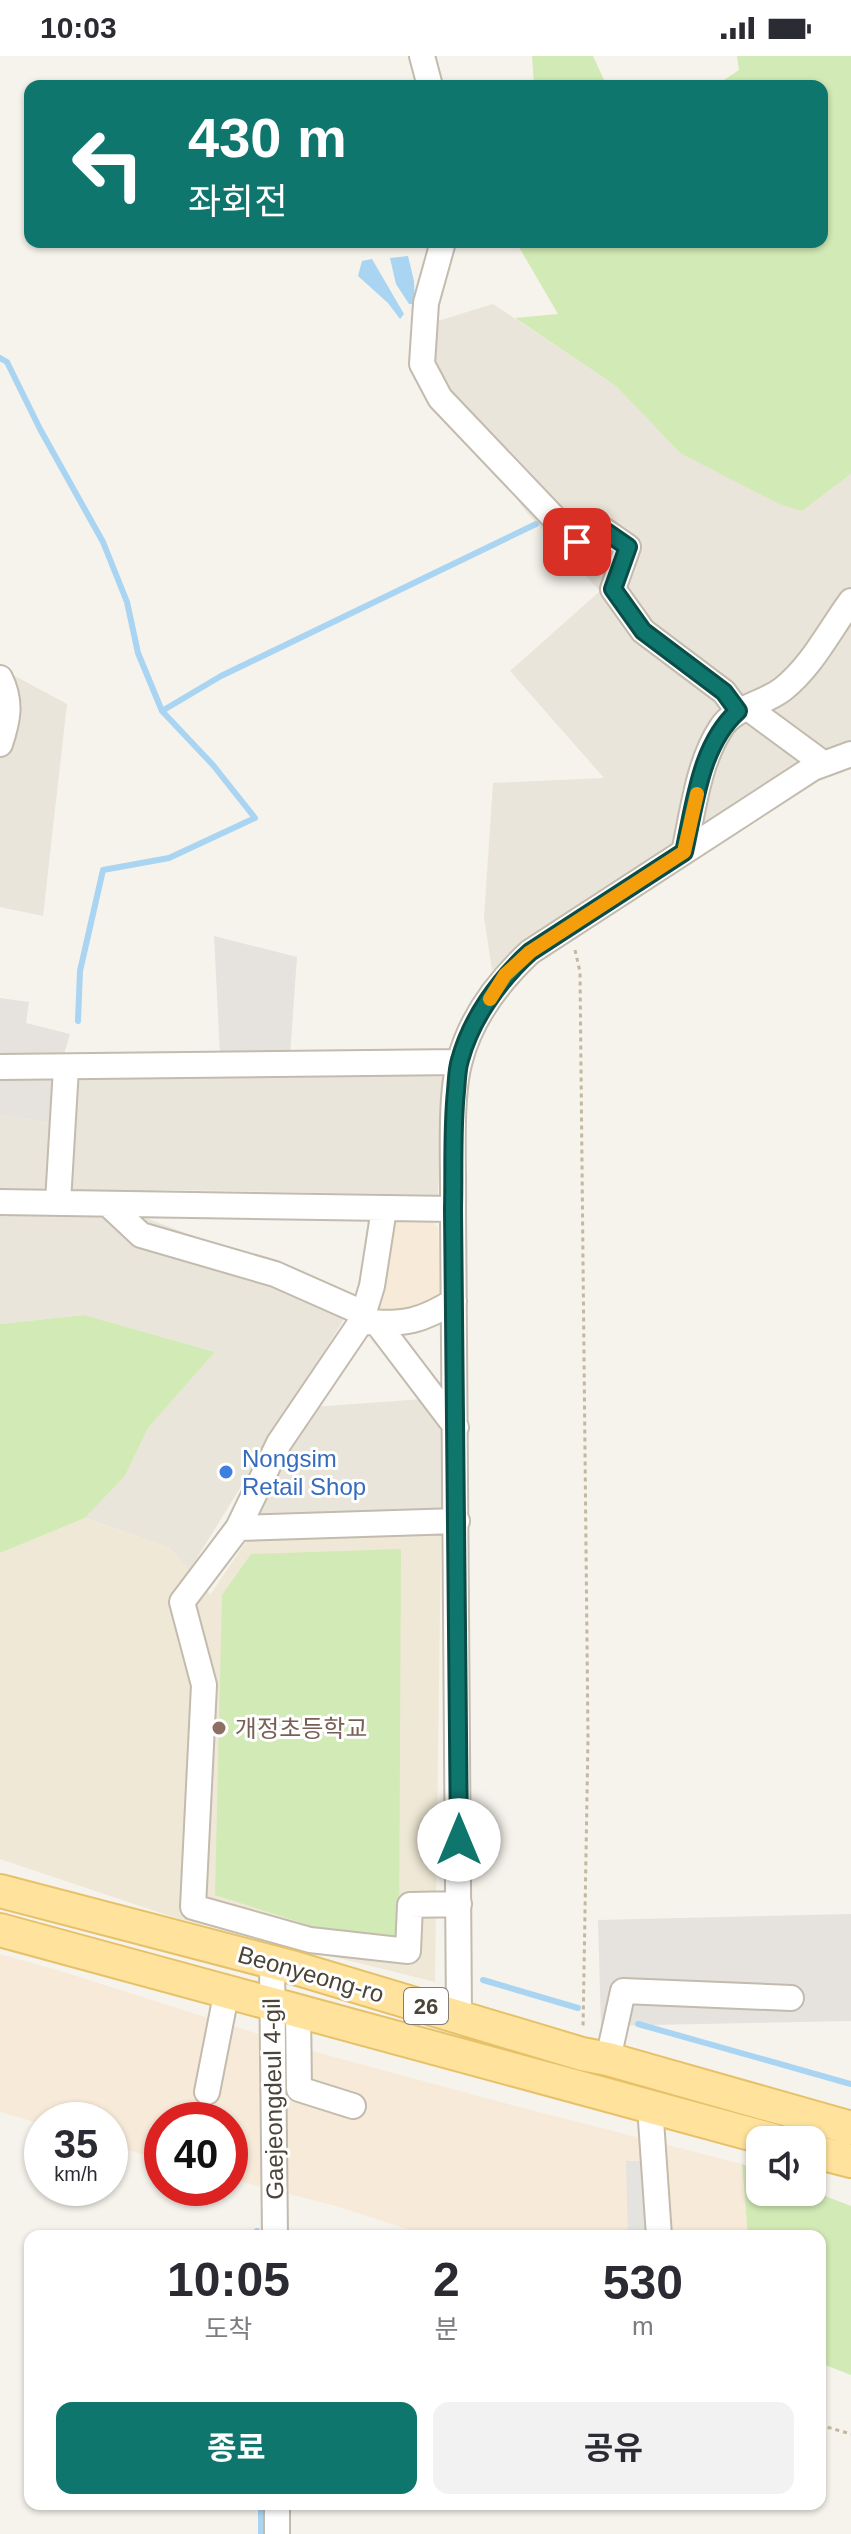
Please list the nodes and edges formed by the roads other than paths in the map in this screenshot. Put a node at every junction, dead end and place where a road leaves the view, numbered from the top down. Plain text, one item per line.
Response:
1 (422, 56) edge
2 (428, 80) edge
3 (441, 248) edge
4 (851, 601) edge
5 (0, 678) edge
6 (743, 709) junction
7 (0, 744) edge
8 (851, 754) edge
9 (824, 764) junction
10 (684, 852) junction
11 (459, 1062) junction
12 (0, 1067) edge
13 (66, 1068) junction
14 (0, 1202) edge
15 (58, 1202) junction
16 (109, 1205) junction
17 (384, 1209) junction
18 (453, 1209) junction
19 (454, 1301) junction
20 (367, 1319) junction
21 (456, 1427) junction
22 (457, 1521) junction
23 (238, 1528) junction
24 (0, 1891) edge
25 (459, 1904) junction
26 (0, 1930) edge
27 (272, 1962) junction
28 (227, 1990) junction
29 (791, 1998) dead end
30 (285, 2006) junction
31 (459, 2016) junction
32 (595, 2056) junction
33 (207, 2092) dead end
34 (353, 2106) dead end
35 (650, 2106) junction
36 (851, 2128) edge
37 (746, 2133) edge
38 (826, 2155) edge
39 (851, 2161) edge
40 (275, 2230) edge
41 (659, 2230) edge
42 (277, 2510) edge
43 (277, 2534) edge

1 - 2 street
3 - 6 street
4 - 6 street
5 - 7 street
6 - 9 street
6 - 10 street
8 - 9 street
9 - 10 street
10 - 11 street
11 - 13 street
11 - 18 street
12 - 13 street
13 - 15 street
14 - 15 street
15 - 16 street
16 - 17 street
16 - 20 street
17 - 18 street
17 - 20 street
18 - 19 street
19 - 20 street
19 - 21 street
20 - 21 street
20 - 23 street
21 - 22 street
22 - 23 street
22 - 25 street
23 - 25 street
24 - 27 main road, Beonyeong-ro / 26
25 - 31 street
26 - 28 main road, Beonyeong-ro / 26
27 - 30 street, Gaejeongdeul 4-gil
27 - 31 main road, Beonyeong-ro / 26
28 - 30 main road, Beonyeong-ro / 26
28 - 33 street
29 - 32 street
30 - 34 street
30 - 35 main road, Beonyeong-ro / 26
30 - 40 street, Gaejeongdeul 4-gil
31 - 32 main road, Beonyeong-ro / 26
32 - 36 main road, Beonyeong-ro / 26
35 - 37 main road, Beonyeong-ro / 26
35 - 41 street
38 - 39 main road
42 - 43 street

